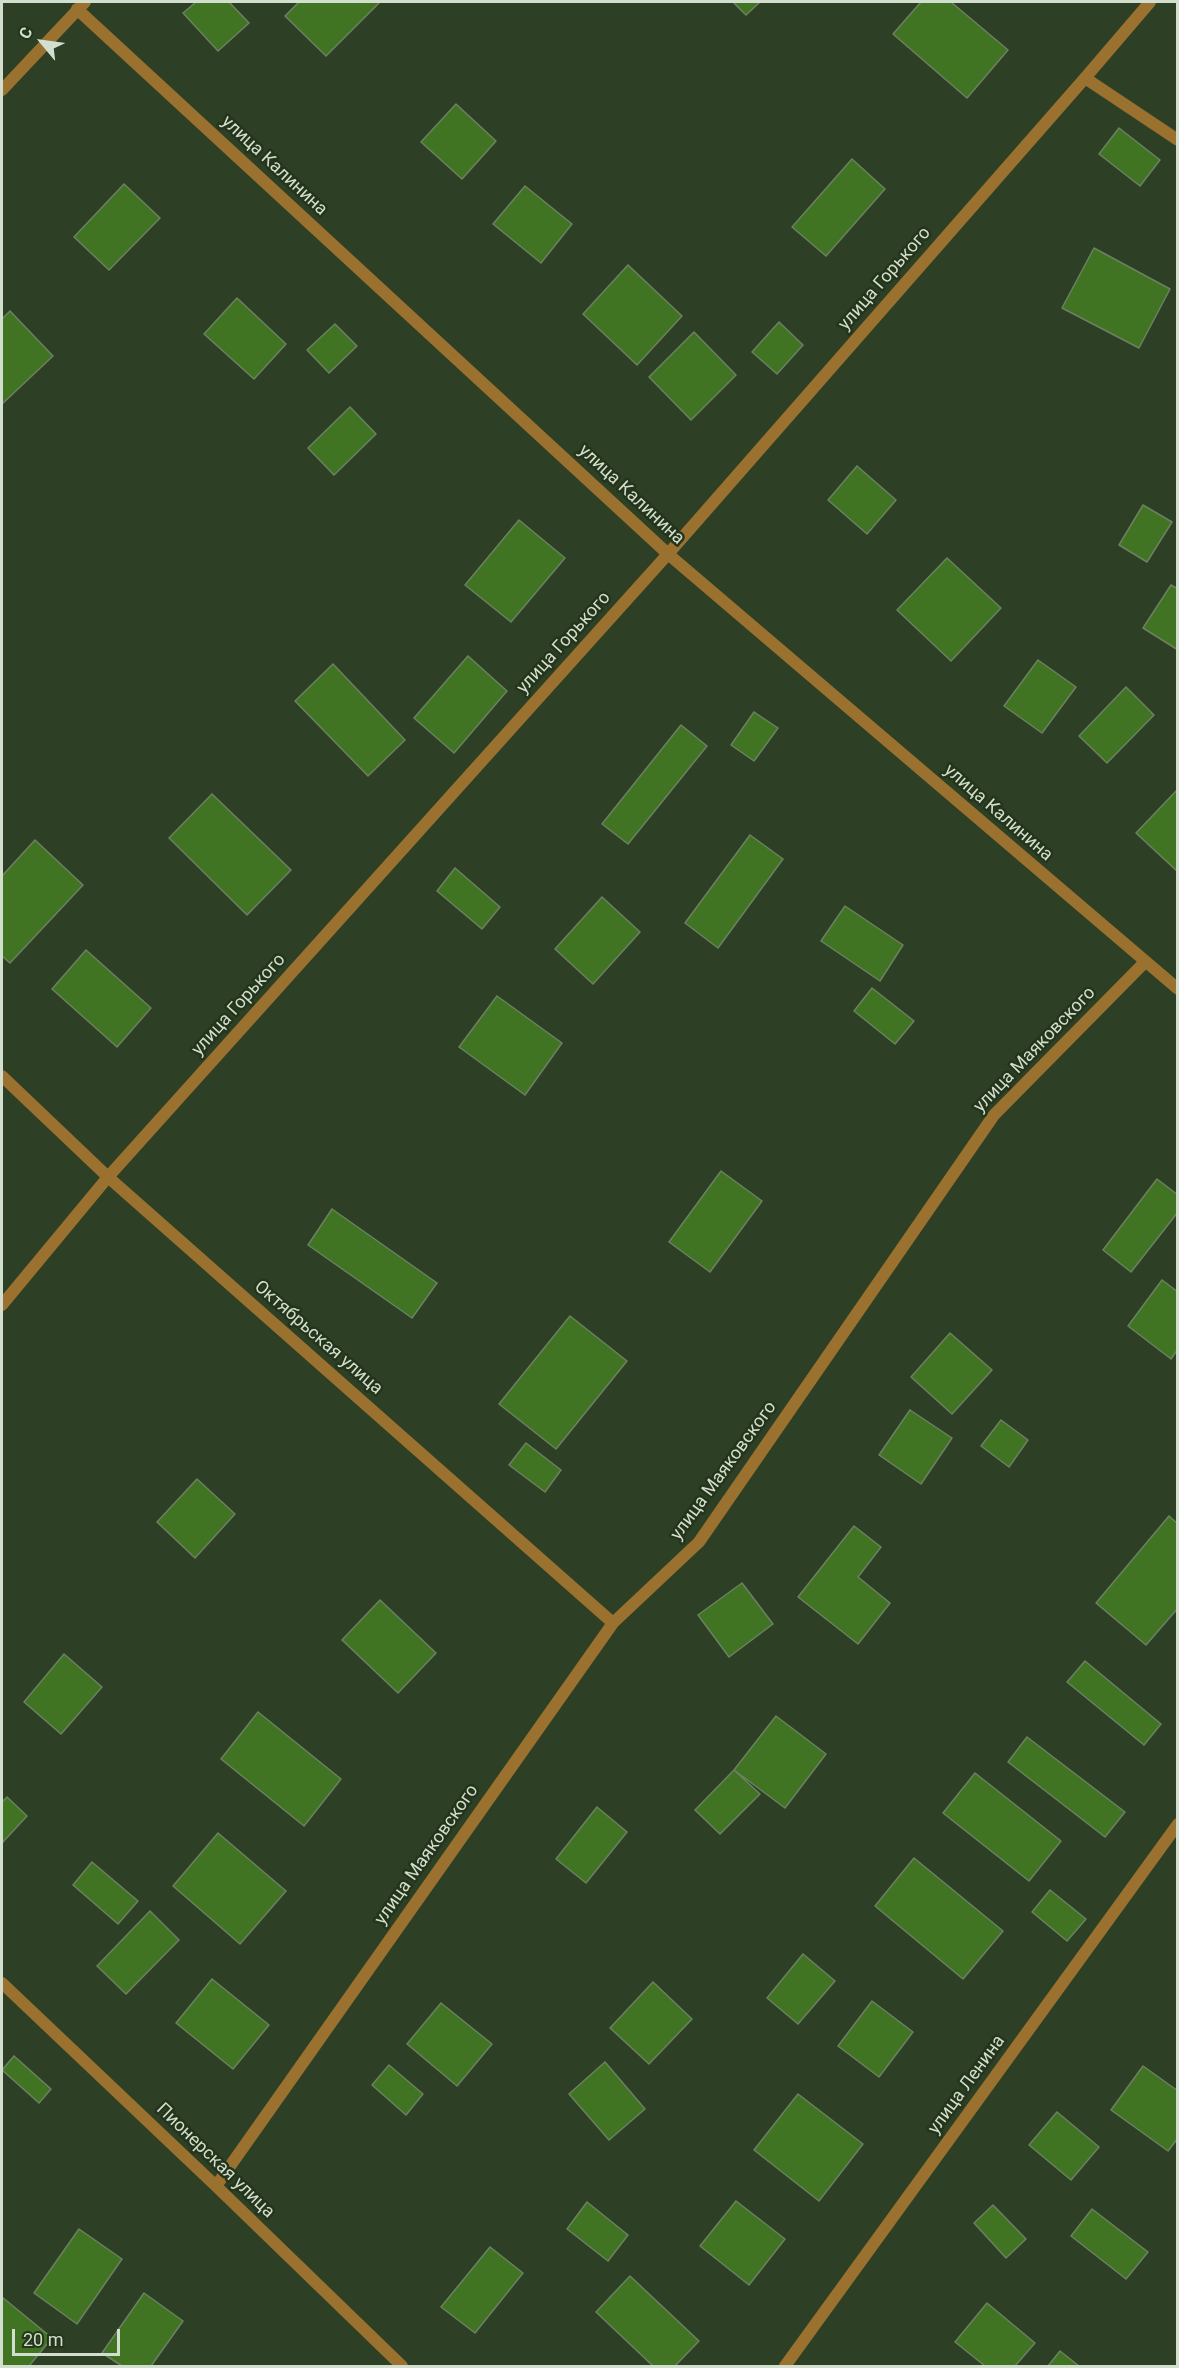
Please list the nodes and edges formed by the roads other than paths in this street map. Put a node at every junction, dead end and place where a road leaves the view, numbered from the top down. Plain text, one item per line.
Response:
1 (1150, 2) edge
2 (81, 5) edge
3 (1085, 78) junction
4 (2, 90) edge
5 (1178, 140) edge
6 (668, 554) junction
7 (1145, 962) junction
8 (1178, 989) edge
9 (2, 1076) edge
10 (108, 1177) junction
11 (2, 1305) edge
12 (613, 1623) junction
13 (1178, 1824) edge
14 (2, 1983) edge
15 (216, 2186) junction
16 (402, 2367) edge
17 (785, 2367) edge

1 - 3 street, улица Горького
2 - 4 street
2 - 6 street, улица Калинина
3 - 5 street
3 - 6 street, улица Горького
6 - 7 street, улица Калинина
6 - 10 street, улица Горького
7 - 8 street, улица Калинина
7 - 12 street, улица Маяковского
9 - 10 street, Октябрьская улица
10 - 11 street, улица Горького
10 - 12 street, Октябрьская улица
12 - 15 street, улица Маяковского
13 - 17 street, улица Ленина
14 - 15 street, Пионерская улица
15 - 16 street, Пионерская улица

